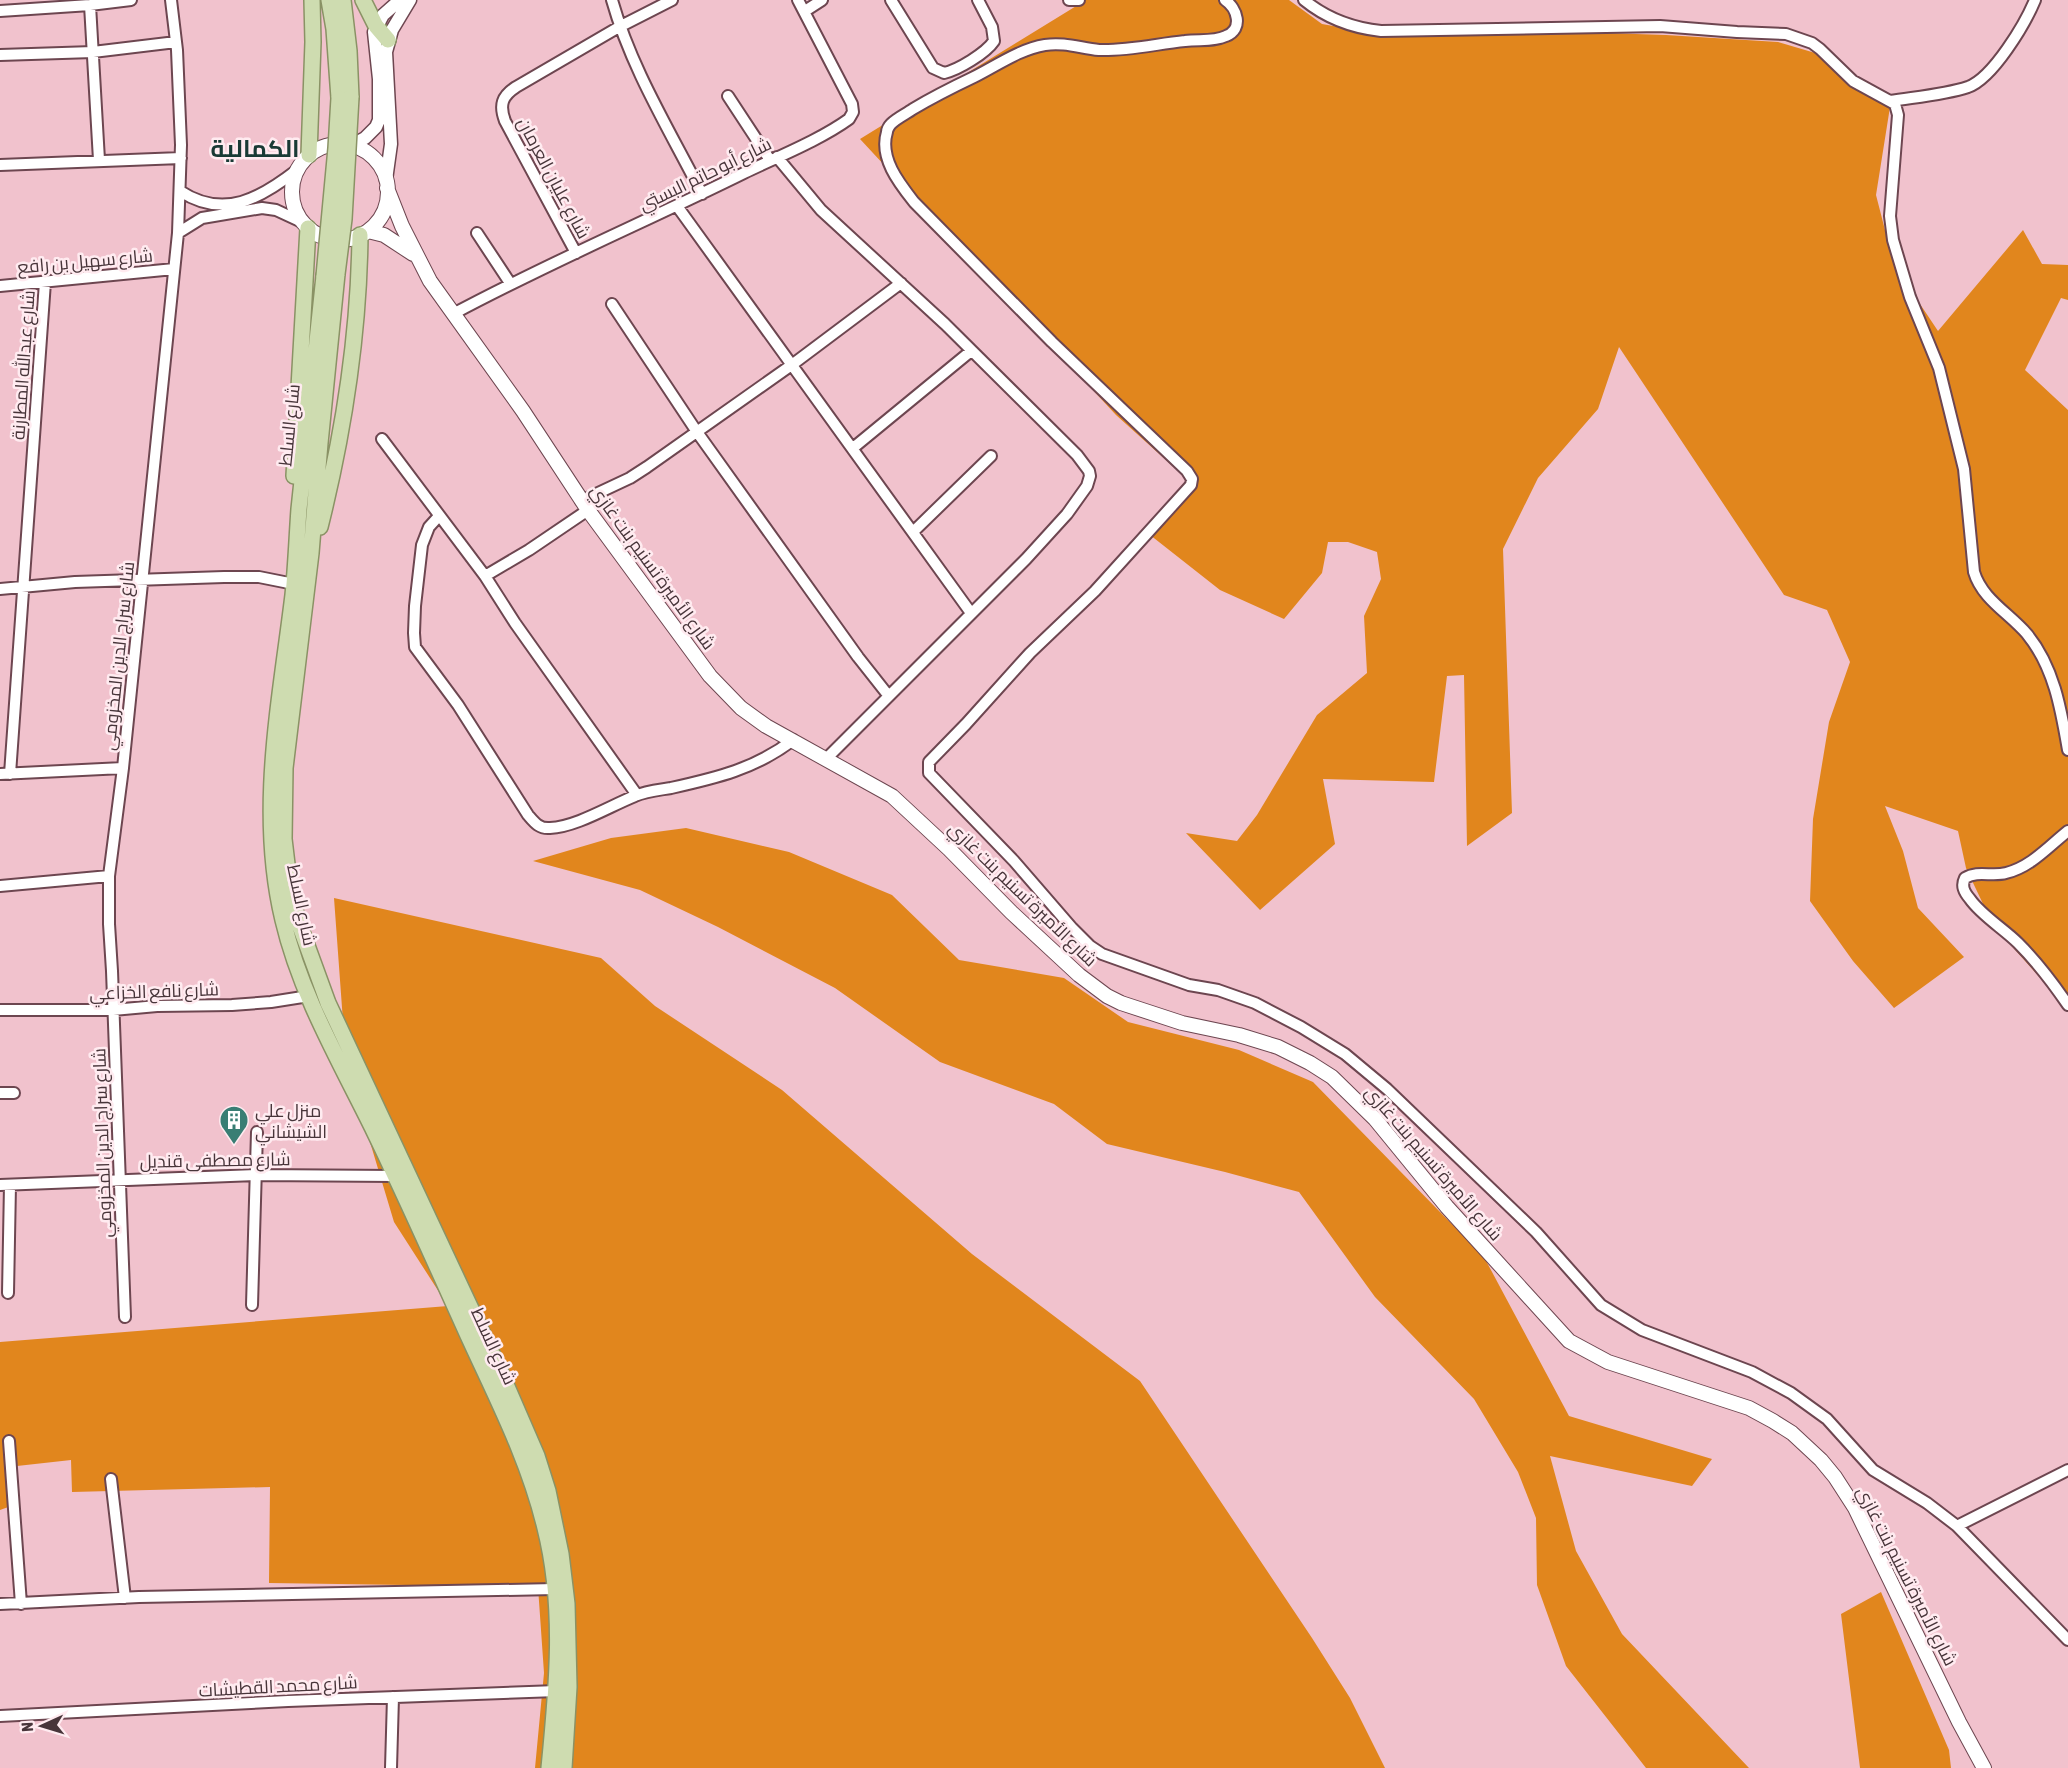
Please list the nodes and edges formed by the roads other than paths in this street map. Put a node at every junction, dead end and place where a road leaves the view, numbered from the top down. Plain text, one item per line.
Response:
1 (131, 0) edge
2 (171, 0) edge
3 (312, 0) edge
4 (328, 0) edge
5 (343, 0) edge
6 (363, 0) edge
7 (400, 0) edge
8 (410, 0) edge
9 (612, 0) edge
10 (672, 0) edge
11 (798, 0) edge
12 (822, 0) edge
13 (891, 0) edge
14 (978, 0) edge
15 (1070, 0) edge
16 (1079, 0) edge
17 (1225, 0) edge
18 (1304, 0) edge
19 (2035, 0) edge
20 (90, 5) junction
21 (0, 11) edge
22 (805, 11) junction
23 (376, 26) junction
24 (620, 27) junction
25 (388, 40) junction
26 (176, 42) junction
27 (93, 52) junction
28 (0, 55) edge
29 (728, 96) dead end
30 (345, 98) junction
31 (1890, 101) junction
32 (352, 145) junction
33 (309, 155) junction
34 (181, 158) junction
35 (773, 159) junction
36 (99, 160) junction
37 (0, 165) edge
38 (297, 170) junction
39 (387, 184) junction
40 (180, 191) junction
41 (702, 194) junction
42 (677, 206) junction
43 (231, 208) junction
44 (306, 225) junction
45 (178, 233) junction
46 (364, 233) junction
47 (477, 233) dead end
48 (576, 254) junction
49 (419, 259) junction
50 (174, 269) junction
51 (331, 275) junction
52 (45, 282) junction
53 (510, 283) junction
54 (901, 283) junction
55 (0, 286) edge
56 (612, 304) dead end
57 (453, 314) junction
58 (971, 351) junction
59 (793, 364) junction
60 (697, 432) junction
61 (382, 439) dead end
62 (853, 448) junction
63 (991, 456) dead end
64 (585, 506) junction
65 (439, 516) junction
66 (914, 531) junction
67 (297, 536) junction
68 (311, 553) junction
69 (485, 576) junction
70 (142, 579) junction
71 (294, 584) junction
72 (23, 586) junction
73 (0, 589) edge
74 (971, 613) junction
75 (888, 695) junction
76 (793, 740) junction
77 (2068, 750) edge
78 (826, 759) junction
79 (123, 768) junction
80 (5, 774) edge
81 (637, 795) junction
82 (2068, 831) edge
83 (109, 876) junction
84 (0, 886) edge
85 (309, 996) junction
86 (2068, 1005) edge
87 (0, 1010) edge
88 (112, 1010) junction
89 (0, 1093) edge
90 (14, 1093) dead end
91 (257, 1132) dead end
92 (256, 1174) junction
93 (396, 1176) junction
94 (120, 1179) junction
95 (5, 1185) edge
96 (8, 1293) dead end
97 (252, 1305) dead end
98 (125, 1317) dead end
99 (9, 1441) dead end
100 (2068, 1470) edge
101 (111, 1479) dead end
102 (1957, 1526) junction
103 (555, 1589) junction
104 (125, 1598) junction
105 (0, 1604) edge
106 (21, 1604) junction
107 (2068, 1640) edge
108 (557, 1691) junction
109 (393, 1697) junction
110 (0, 1716) edge
111 (391, 1768) edge
112 (549, 1768) edge
113 (564, 1768) edge
114 (1984, 1768) edge

1 - 20 street
2 - 26 street, شارع سراج الدين المخزومي
3 - 33 main road
4 - 30 main road, شارع السلط
5 - 30 main road, شارع السلط
6 - 23 main road
7 - 23 street
8 - 25 street
9 - 24 street
10 - 24 street, شارع عليان العرمان
11 - 22 street, شارع أبو حاتم البستي
12 - 22 street
13 - 14 street
15 - 16 street
17 - 102 street
18 - 31 street
19 - 31 street
20 - 21 street
20 - 27 street
22 - 35 street, شارع أبو حاتم البستي
23 - 25 main road
23 - 32 street
24 - 41 street
24 - 48 street, شارع عليان العرمان
25 - 39 street
26 - 27 street
26 - 34 street, شارع سراج الدين المخزومي
27 - 28 street
27 - 36 street
29 - 35 street
30 - 51 main road, شارع السلط, bridge
31 - 77 street
32 - 33 main road
32 - 39 main road
33 - 38 main road
34 - 36 street
34 - 40 street, شارع سراج الدين المخزومي
35 - 41 street, شارع أبو حاتم البستي
35 - 54 street
36 - 37 street
38 - 43 street
38 - 44 main road
39 - 46 main road
39 - 49 main road, شارع الأميرة تسنيم بنت غازي
40 - 43 street
40 - 45 street, شارع سراج الدين المخزومي
41 - 42 street, شارع أبو حاتم البستي
42 - 48 street, شارع أبو حاتم البستي
42 - 59 street
43 - 44 street
43 - 45 street
44 - 46 main road
44 - 67 main road
45 - 50 street, شارع سراج الدين المخزومي
46 - 49 main road, شارع الأميرة تسنيم بنت غازي
46 - 68 main road
47 - 53 street
48 - 53 street, شارع أبو حاتم البستي
49 - 57 main road, شارع الأميرة تسنيم بنت غازي
50 - 52 street, شارع سهيل بن رافع
50 - 70 street, شارع سراج الدين المخزومي
51 - 67 main road, شارع السلط
51 - 68 main road, شارع السلط
52 - 55 street, شارع سهيل بن رافع
52 - 72 street, شارع عبدالله المطارنة
53 - 57 street, شارع أبو حاتم البستي
54 - 58 street
54 - 59 street
56 - 60 street
57 - 64 main road, شارع الأميرة تسنيم بنت غازي
58 - 62 street
58 - 74 street
59 - 60 street
59 - 62 street
60 - 64 street
60 - 75 street
61 - 65 street
62 - 66 street
63 - 66 street
64 - 69 street
64 - 76 main road, شارع الأميرة تسنيم بنت غازي
65 - 69 street
65 - 81 street
66 - 74 street
67 - 71 main road, شارع السلط
68 - 113 main road, شارع السلط
69 - 81 street
70 - 71 street
70 - 72 street
70 - 79 street, شارع سراج الدين المخزومي
71 - 85 main road, شارع السلط
72 - 73 street
72 - 80 street, شارع عبدالله المطارنة
74 - 75 street
75 - 78 street
76 - 78 main road, شارع الأميرة تسنيم بنت غازي
76 - 81 street
78 - 114 main road, شارع الأميرة تسنيم بنت غازي
79 - 80 street
79 - 83 street, شارع سراج الدين المخزومي
82 - 86 street
83 - 84 street
83 - 88 street, شارع سراج الدين المخزومي
85 - 88 street, شارع نافع الخزاعي
85 - 93 main road, شارع السلط
87 - 88 street, شارع نافع الخزاعي
88 - 94 street, شارع سراج الدين المخزومي
89 - 90 street
91 - 92 street
92 - 93 street, شارع مصطفى قنديل
92 - 94 street, شارع مصطفى قنديل
92 - 97 street
93 - 103 main road, شارع السلط
94 - 95 street, شارع مصطفى قنديل
94 - 98 street, شارع سراج الدين المخزومي
95 - 96 street
99 - 106 street
100 - 102 street
101 - 104 street
102 - 107 street
103 - 104 street
103 - 108 main road, شارع السلط
104 - 106 street
105 - 106 street
108 - 109 street, شارع محمد القطيشات
108 - 112 main road, شارع السلط
109 - 110 street, شارع محمد القطيشات
109 - 111 street

